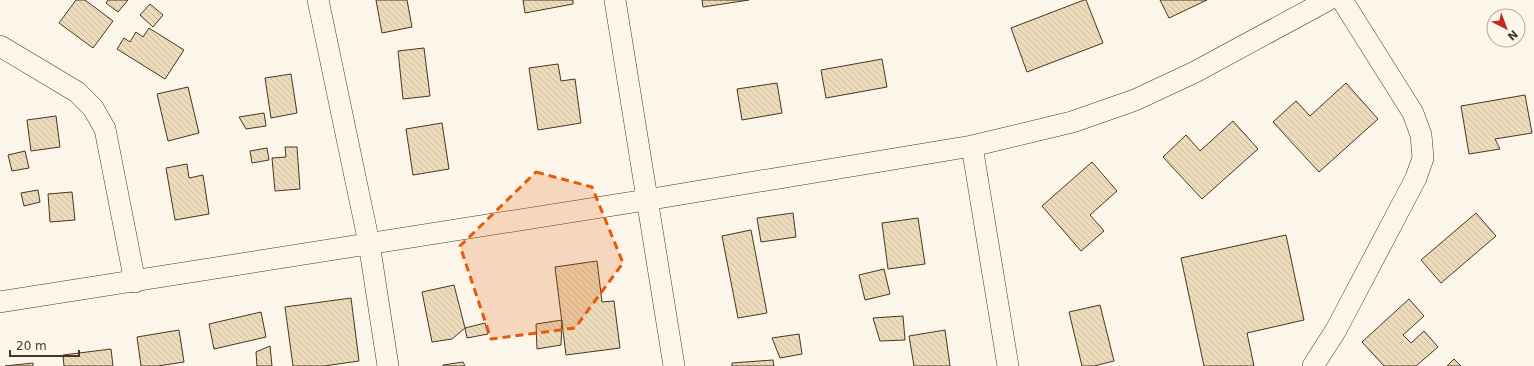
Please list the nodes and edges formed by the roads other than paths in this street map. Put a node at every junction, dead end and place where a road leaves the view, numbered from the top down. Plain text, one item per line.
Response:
1 (318, 0) edge
2 (615, 0) edge
3 (1328, 0) edge
4 (1342, 0) edge
5 (0, 46) edge
6 (972, 146) junction
7 (646, 200) junction
8 (369, 244) junction
9 (135, 282) junction
10 (0, 302) edge
11 (388, 366) edge
12 (674, 366) edge
13 (1008, 366) edge
14 (1314, 366) edge

1 - 8 street
2 - 7 street
3 - 6 street
4 - 14 street
5 - 9 street
6 - 7 street
6 - 13 street
7 - 8 street
7 - 12 street
8 - 9 street
8 - 11 street
9 - 10 street

